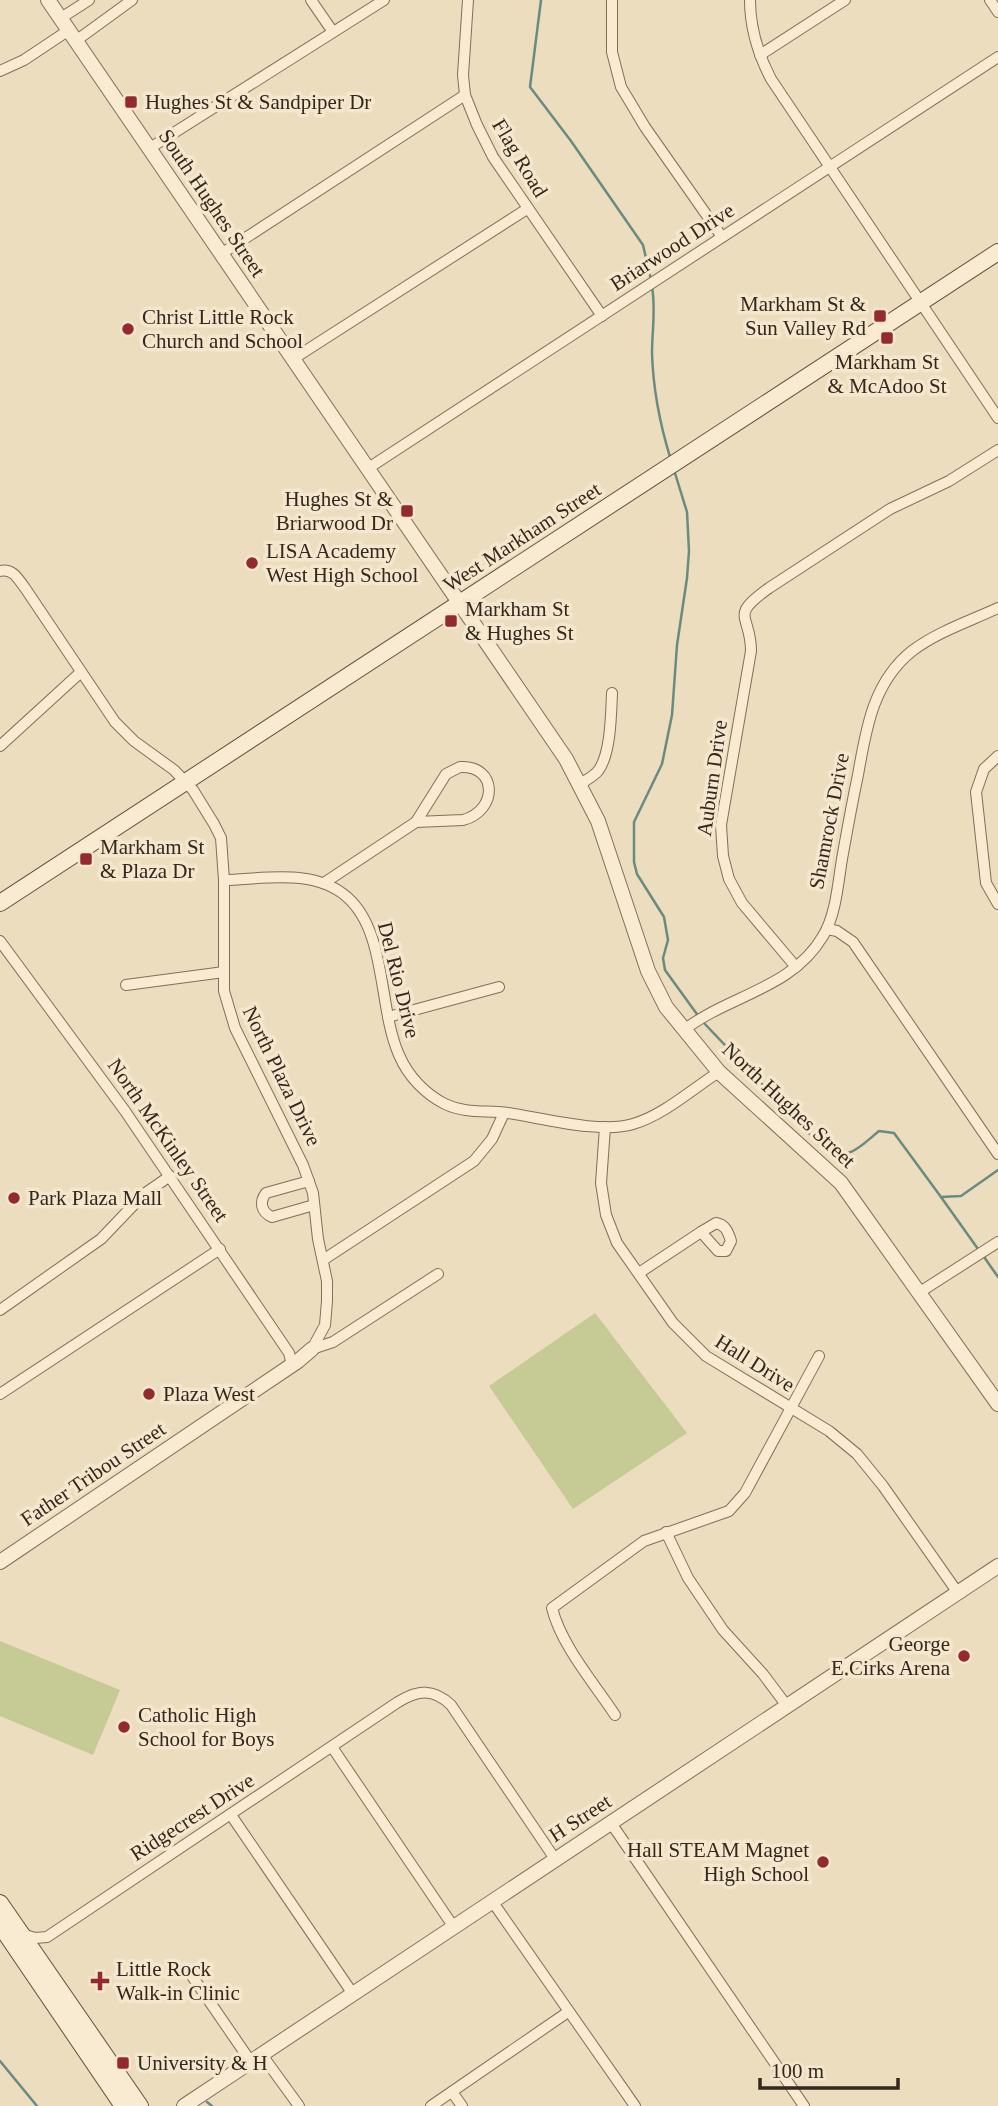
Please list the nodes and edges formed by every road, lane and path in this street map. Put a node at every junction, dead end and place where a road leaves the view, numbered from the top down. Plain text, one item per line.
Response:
1 (48, 0) edge
2 (89, 0) edge
3 (132, 0) edge
4 (311, 0) edge
5 (384, 0) edge
6 (468, 0) edge
7 (612, 0) edge
8 (750, 0) edge
9 (845, 0) edge
10 (990, 0) edge
11 (998, 12) edge
12 (69, 29) junction
13 (333, 32) junction
14 (761, 55) junction
15 (998, 57) edge
16 (0, 71) edge
17 (465, 95) junction
18 (150, 148) junction
19 (830, 166) junction
20 (527, 209) junction
21 (722, 237) junction
22 (998, 252) edge
23 (221, 254) junction
24 (920, 303) junction
25 (602, 316) junction
26 (293, 359) junction
27 (998, 418) edge
28 (998, 450) edge
29 (368, 469) junction
30 (3, 570) edge
31 (459, 603) junction
32 (998, 608) edge
33 (81, 672) junction
34 (612, 693) dead end
35 (0, 746) edge
36 (998, 756) edge
37 (185, 782) junction
38 (580, 784) junction
39 (416, 822) junction
40 (224, 880) junction
41 (324, 883) junction
42 (0, 903) edge
43 (998, 904) edge
44 (827, 929) junction
45 (0, 941) edge
46 (796, 967) junction
47 (223, 972) junction
48 (127, 985) dead end
49 (499, 987) dead end
50 (388, 1017) junction
51 (695, 1022) junction
52 (719, 1072) junction
53 (504, 1113) junction
54 (606, 1127) junction
55 (998, 1154) edge
56 (170, 1176) junction
57 (309, 1181) junction
58 (314, 1205) junction
59 (701, 1232) dead end
60 (998, 1242) edge
61 (220, 1249) junction
62 (323, 1260) junction
63 (639, 1273) junction
64 (438, 1274) dead end
65 (920, 1292) junction
66 (0, 1310) edge
67 (312, 1349) junction
68 (819, 1356) dead end
69 (288, 1368) junction
70 (0, 1394) edge
71 (998, 1404) edge
72 (792, 1409) junction
73 (666, 1532) junction
74 (0, 1562) edge
75 (998, 1566) edge
76 (958, 1593) junction
77 (787, 1706) junction
78 (615, 1715) dead end
79 (332, 1747) junction
80 (231, 1815) junction
81 (611, 1823) junction
82 (555, 1859) junction
83 (492, 1901) junction
84 (0, 1903) edge
85 (0, 1925) edge
86 (453, 1926) junction
87 (20, 1933) junction
88 (47, 1937) junction
89 (43, 1966) junction
90 (192, 1976) dead end
91 (352, 1994) junction
92 (568, 2012) junction
93 (256, 2059) junction
94 (452, 2091) junction
95 (123, 2106) edge
96 (140, 2106) edge
97 (184, 2106) edge
98 (299, 2106) edge
99 (431, 2106) edge
100 (462, 2106) edge
101 (635, 2106) edge
102 (804, 2106) edge

1 - 12 street, South Hughes Street
2 - 12 street
3 - 12 street
4 - 13 street
5 - 13 street
6 - 17 street, Flag Road
7 - 21 street
8 - 14 street
9 - 14 street
10 - 11 street
12 - 16 street
12 - 18 street, South Hughes Street
13 - 18 street
14 - 19 street
15 - 19 street, Briarwood Drive
17 - 20 street, Flag Road
17 - 23 street
18 - 23 street, South Hughes Street
19 - 21 street, Briarwood Drive
19 - 24 street
20 - 25 street, Flag Road
20 - 26 street
21 - 25 street, Briarwood Drive
22 - 24 main road, West Markham Street
23 - 26 street, South Hughes Street
24 - 27 street
24 - 31 main road, West Markham Street
25 - 29 street, Briarwood Drive
26 - 29 street, South Hughes Street
28 - 46 street, Auburn Drive
29 - 31 street, South Hughes Street
30 - 33 street, North Plaza Drive
31 - 37 main road, West Markham Street
31 - 38 street, North Hughes Street
32 - 44 street, Shamrock Drive
33 - 35 street
33 - 37 street, North Plaza Drive
34 - 38 street
36 - 43 street
37 - 40 street, North Plaza Drive
37 - 42 main road, West Markham Street
38 - 51 street, North Hughes Street
39 - 39 street
39 - 41 street
40 - 41 street, Del Rio Drive
40 - 47 street, North Plaza Drive
41 - 50 street, Del Rio Drive
44 - 46 street, Shamrock Drive
44 - 55 street
45 - 56 street, North McKinley Street
46 - 51 street, Shamrock Drive
47 - 48 street
47 - 57 street, North Plaza Drive
49 - 50 street
50 - 53 street, Del Rio Drive
51 - 52 street, North Hughes Street
52 - 54 street, Del Rio Drive
52 - 65 street, North Hughes Street
53 - 54 street, Del Rio Drive
53 - 62 street
54 - 63 street, Hall Drive
56 - 61 street, North McKinley Street
56 - 66 street
57 - 58 street, North Plaza Drive
57 - 58 street
58 - 62 street, North Plaza Drive
59 - 63 street
60 - 65 street
61 - 69 street, North McKinley Street
61 - 70 street
62 - 67 street, North Plaza Drive
63 - 72 street, Hall Drive
64 - 67 street
65 - 71 street, North Hughes Street
67 - 69 street, Father Tribou Street
68 - 72 street
69 - 74 street, Father Tribou Street
72 - 73 street
72 - 76 street, Hall Drive
73 - 77 street
73 - 78 street
75 - 76 street, H Street
76 - 77 street, H Street
77 - 81 street, H Street
79 - 80 street, Ridgecrest Drive
79 - 82 street, Ridgecrest Drive
79 - 86 street
80 - 88 street, Ridgecrest Drive
80 - 91 street
81 - 82 street, H Street
81 - 102 street
82 - 83 street, H Street
83 - 86 street, H Street
83 - 92 street
84 - 87 main road
85 - 95 main road
86 - 91 street, H Street
87 - 88 street
87 - 89 main road
88 - 89 street
89 - 96 main road
90 - 93 street
91 - 93 street, H Street
92 - 94 street
92 - 101 street
93 - 97 street, H Street
93 - 98 street
94 - 99 street
94 - 100 street

